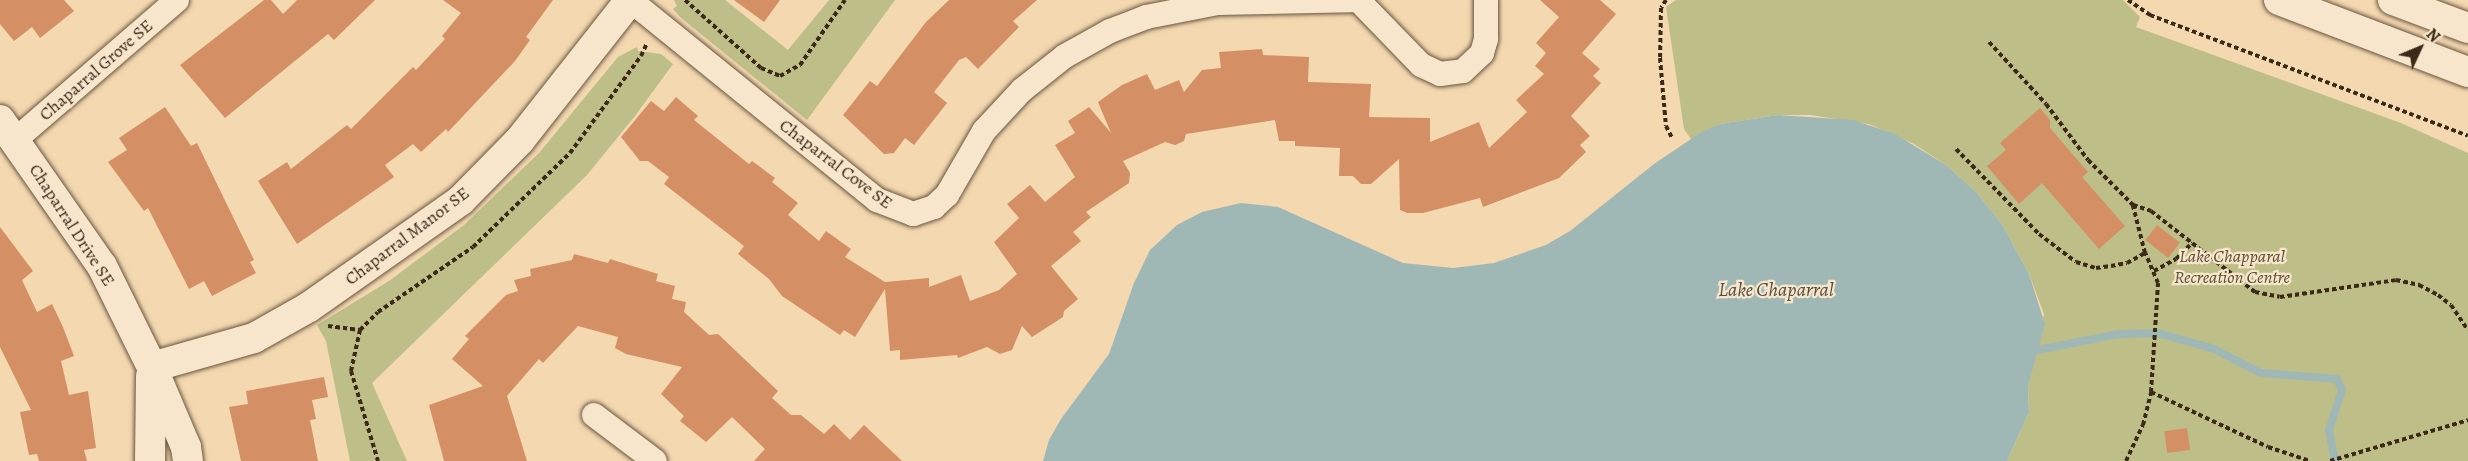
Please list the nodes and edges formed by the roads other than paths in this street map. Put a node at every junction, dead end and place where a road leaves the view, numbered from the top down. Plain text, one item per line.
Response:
1 (177, 0) edge
2 (630, 0) edge
3 (1361, 0) edge
4 (1486, 0) edge
5 (2279, 0) edge
6 (2392, 0) edge
7 (2313, 6) edge
8 (2468, 28) edge
9 (2468, 72) edge
10 (8, 130) edge
11 (152, 367) junction
12 (594, 415) dead end
13 (150, 461) edge
14 (188, 461) edge
15 (655, 461) edge

1 - 10 street, Chaparral Grove SE
2 - 3 street, Chaparral Cove SE
2 - 11 street, Chaparral Manor SE
3 - 4 street, Chaparral Cove SE
5 - 7 street
6 - 8 street
7 - 9 street
10 - 11 street, Chaparral Drive SE
11 - 13 street, Chaparral Drive SE
11 - 14 street, Chaparral Drive SE
12 - 15 street

